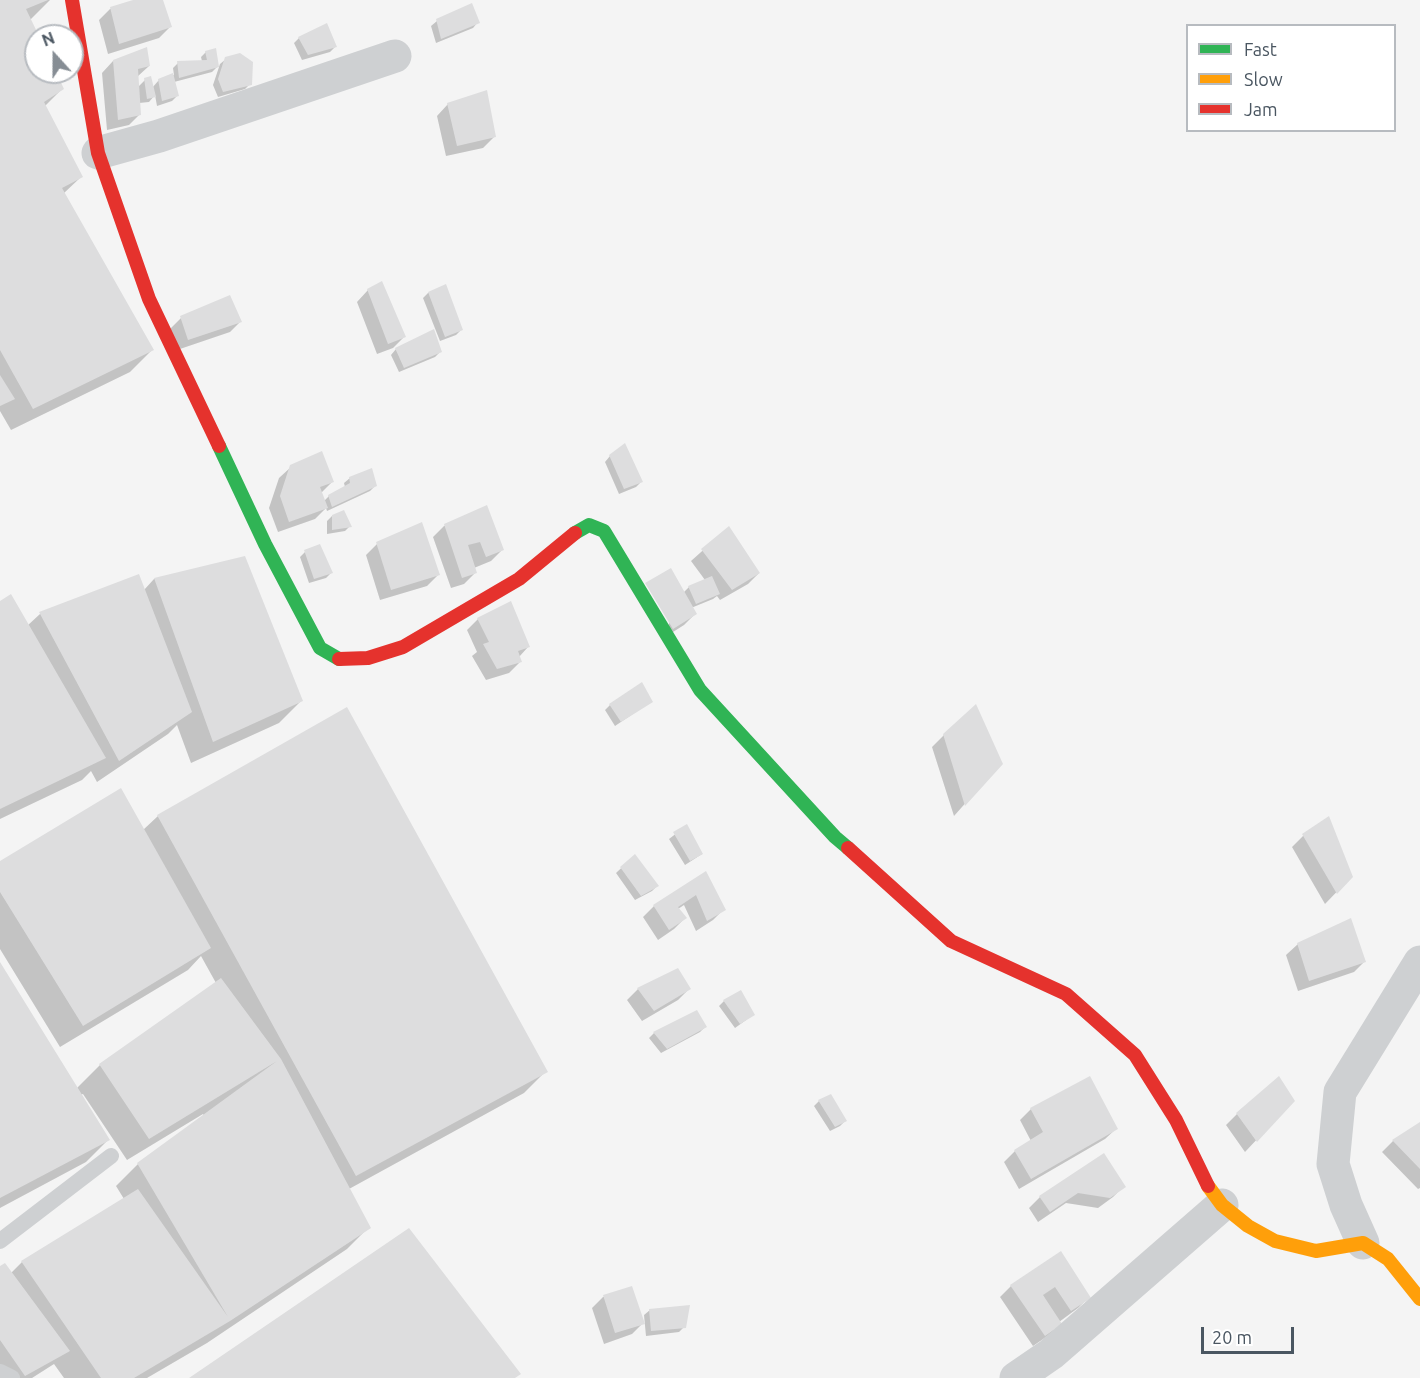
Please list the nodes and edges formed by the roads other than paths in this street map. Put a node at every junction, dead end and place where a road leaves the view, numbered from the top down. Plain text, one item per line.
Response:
1 (72, 0) edge
2 (395, 56) dead end
3 (98, 153) junction
4 (1420, 963) edge
5 (111, 1156) dead end
6 (1222, 1205) junction
7 (0, 1241) edge
8 (1363, 1243) junction
9 (1420, 1299) edge
10 (0, 1372) edge
11 (12, 1378) edge
12 (1016, 1378) edge

1 - 3 street
2 - 3 street
3 - 6 street
4 - 8 street
5 - 7 lane
6 - 8 street
6 - 12 street
8 - 9 street
10 - 11 lane

